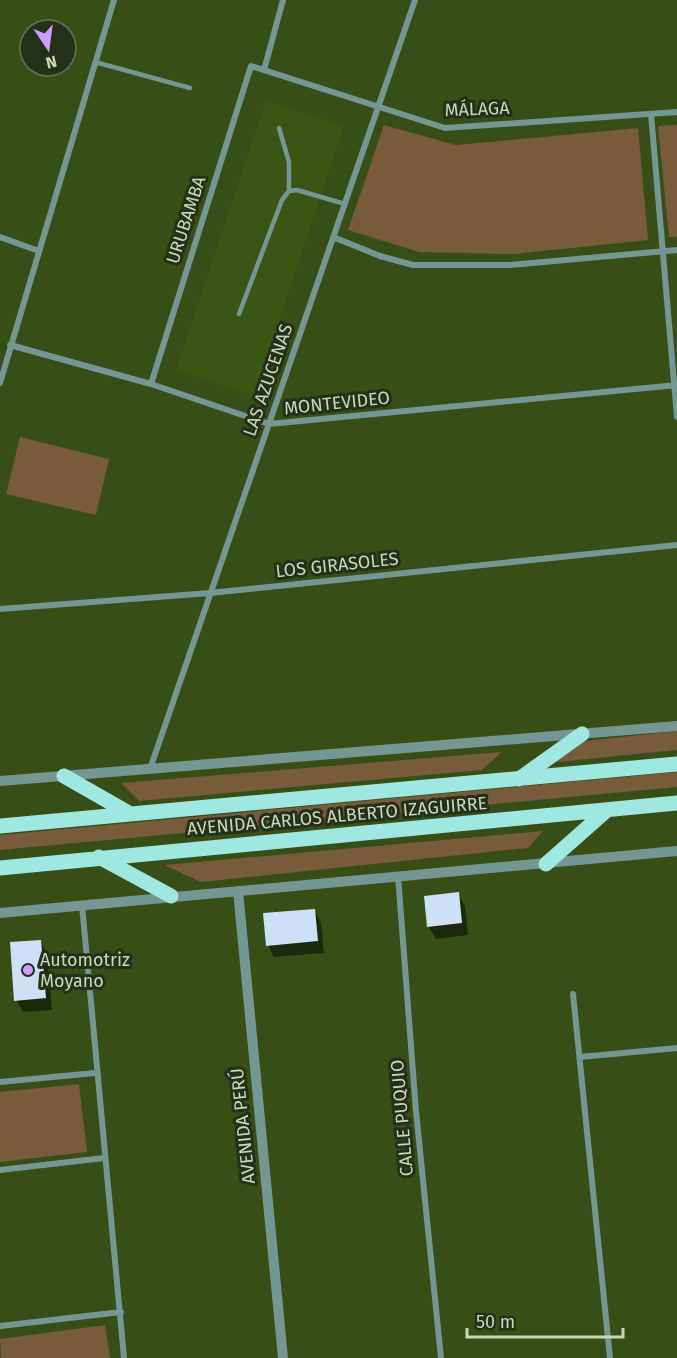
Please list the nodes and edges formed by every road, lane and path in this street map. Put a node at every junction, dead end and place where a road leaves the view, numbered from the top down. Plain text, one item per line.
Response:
1 (114, 0) edge
2 (283, 0) edge
3 (415, 0) edge
4 (95, 62) junction
5 (251, 66) joint
6 (264, 70) junction
7 (190, 88) dead end
8 (378, 108) junction
9 (677, 112) edge
10 (651, 114) junction
11 (279, 128) dead end
12 (289, 191) junction
13 (345, 204) junction
14 (0, 237) edge
15 (333, 237) junction
16 (677, 250) edge
17 (39, 251) junction
18 (662, 251) junction
19 (239, 314) dead end
20 (10, 345) junction
21 (0, 383) edge
22 (151, 384) junction
23 (675, 385) edge
24 (677, 417) edge
25 (269, 424) junction
26 (677, 545) edge
27 (210, 593) junction
28 (0, 609) edge
29 (677, 726) edge
30 (582, 734) junction
31 (677, 764) edge
32 (150, 769) junction
33 (64, 776) junction
34 (518, 780) junction
35 (0, 781) edge
36 (677, 803) edge
37 (606, 811) junction
38 (127, 812) junction
39 (0, 826) edge
40 (677, 851) edge
41 (99, 857) junction
42 (546, 864) junction
43 (0, 868) edge
44 (398, 876) junction
45 (238, 891) junction
46 (171, 896) junction
47 (82, 904) junction
48 (0, 913) edge
49 (573, 994) dead end
50 (677, 1048) edge
51 (580, 1057) junction
52 (95, 1073) junction
53 (0, 1082) edge
54 (105, 1158) junction
55 (0, 1170) edge
56 (121, 1312) junction
57 (0, 1326) edge
58 (124, 1358) edge
59 (283, 1358) edge
60 (441, 1358) edge
61 (610, 1358) edge

1 - 4 street
2 - 6 street
3 - 8 street, LAS AZUCENAS
4 - 7 lane
4 - 17 street
5 - 6 street, MÁLAGA
5 - 22 street, URUBAMBA
6 - 8 street, MÁLAGA
8 - 10 street, MÁLAGA
8 - 13 street, LAS AZUCENAS
9 - 10 street, MÁLAGA
10 - 18 street
11 - 12 lane
12 - 13 lane
12 - 19 lane
13 - 15 street, LAS AZUCENAS
14 - 17 street
15 - 18 street
15 - 25 street, LAS AZUCENAS
16 - 18 street
17 - 20 street
18 - 23 street
20 - 21 street
20 - 22 street, MONTEVIDEO
22 - 25 street, MONTEVIDEO
23 - 24 street
23 - 25 street, MONTEVIDEO
25 - 27 street, LAS AZUCENAS
26 - 27 street, LOS GIRASOLES
27 - 28 street, LOS GIRASOLES
27 - 32 street, LAS AZUCENAS
29 - 30 street
30 - 32 street
30 - 34 main road
31 - 34 main road, AVENIDA CARLOS ALBERTO IZAGUIRRE
32 - 33 street
33 - 35 street
33 - 38 main road
34 - 38 main road, AVENIDA CARLOS ALBERTO IZAGUIRRE
36 - 37 main road, AVENIDA CARLOS ALBERTO IZAGUIRRE
37 - 41 main road, AVENIDA CARLOS ALBERTO IZAGUIRRE
37 - 42 main road
38 - 39 main road, AVENIDA CARLOS ALBERTO IZAGUIRRE
40 - 42 street
41 - 43 main road, AVENIDA CARLOS ALBERTO IZAGUIRRE
41 - 46 main road
42 - 44 street
44 - 45 street
44 - 60 street, CALLE PUQUIO
45 - 46 street
45 - 59 street, AVENIDA PERÚ
46 - 47 street
47 - 48 street
47 - 52 street
49 - 51 street
50 - 51 street
51 - 61 street
52 - 53 street
52 - 54 street
54 - 55 street
54 - 56 street
56 - 57 street
56 - 58 street

